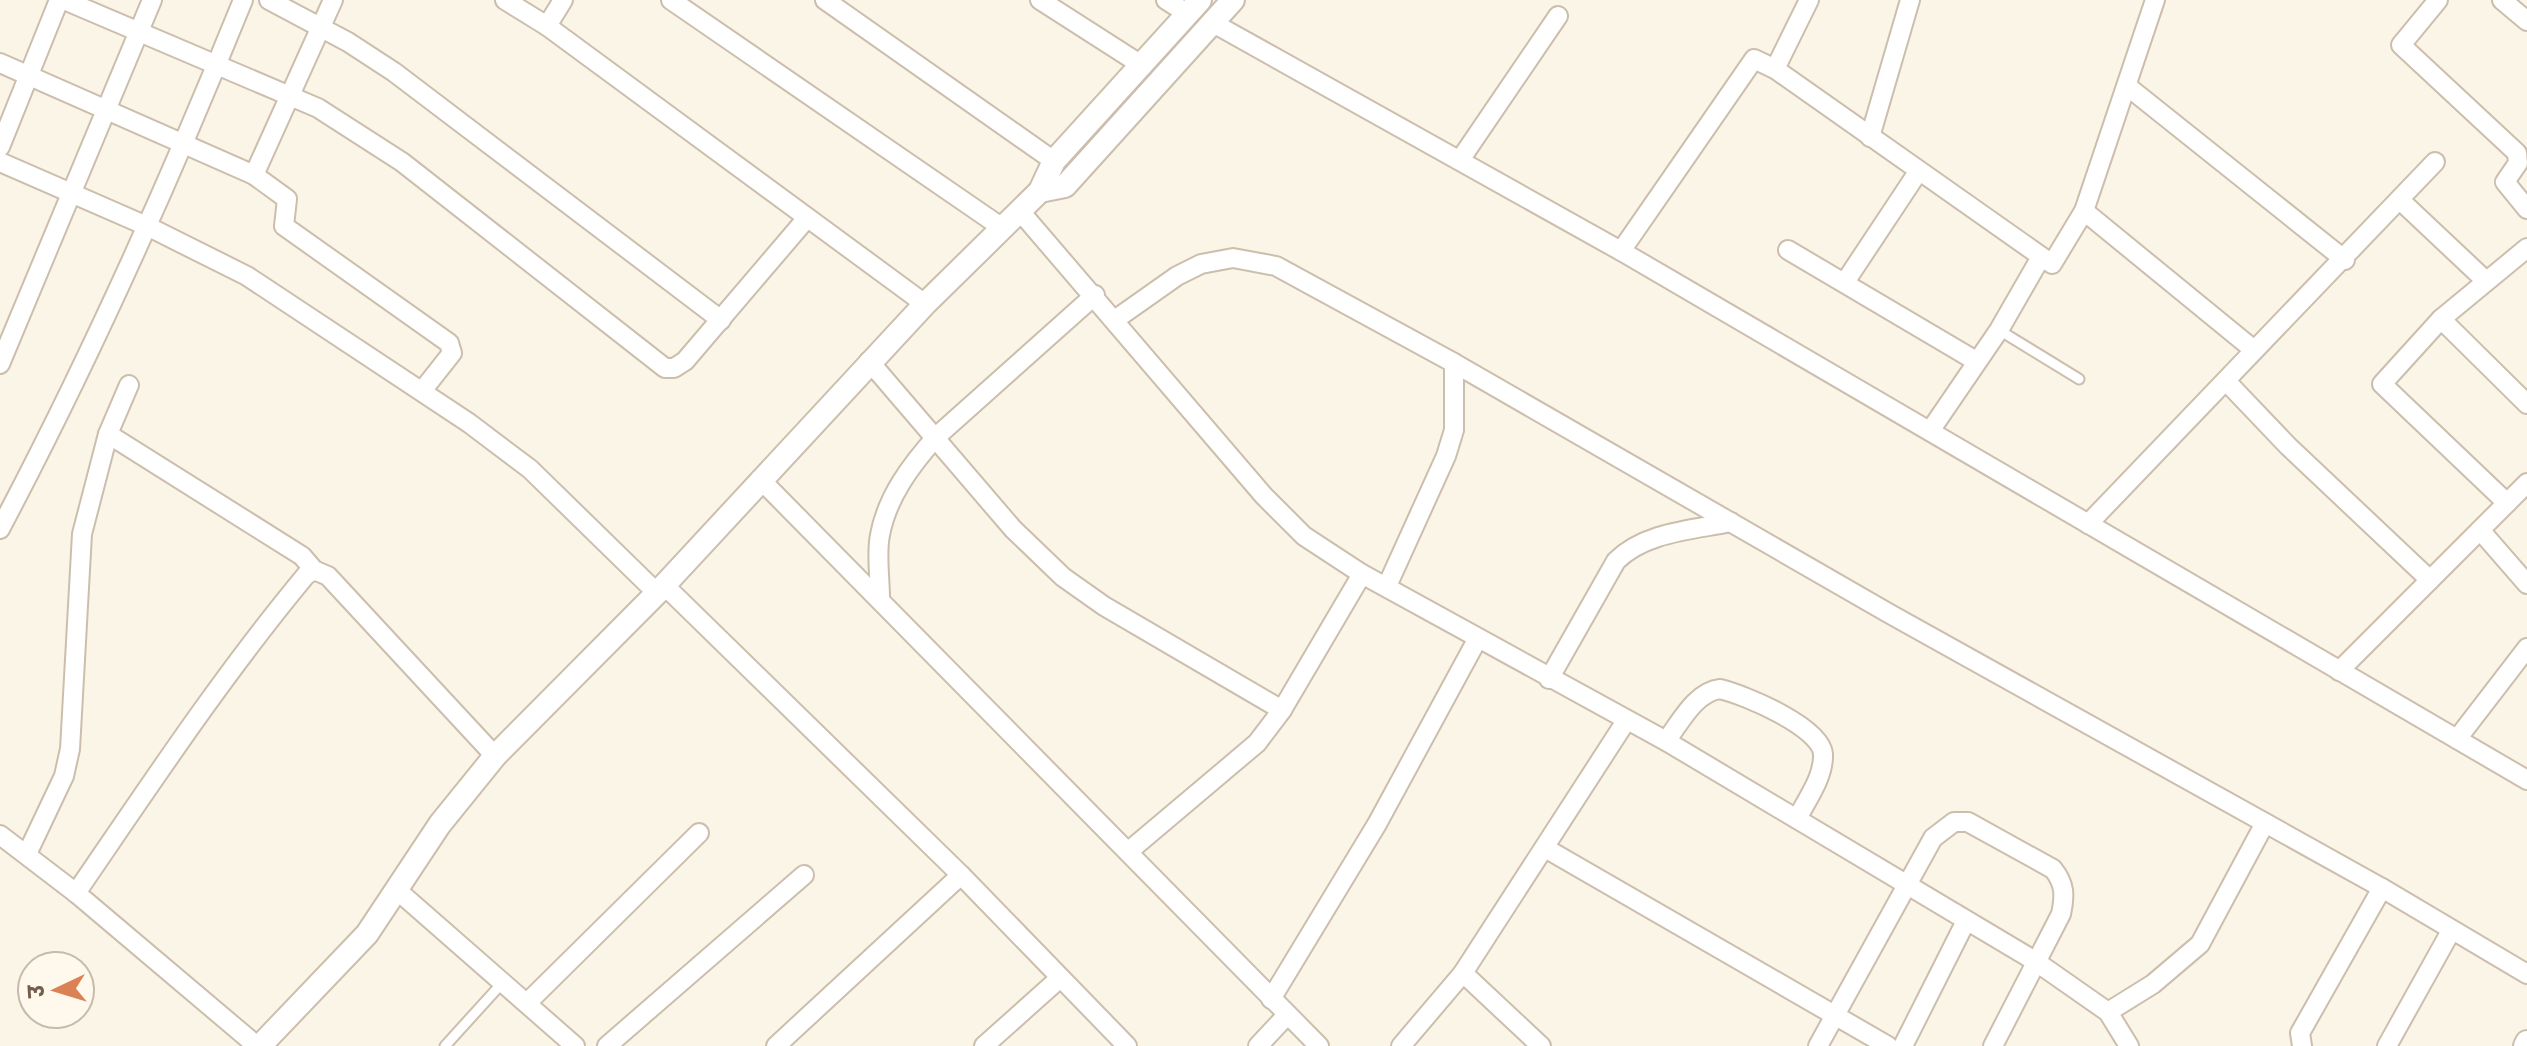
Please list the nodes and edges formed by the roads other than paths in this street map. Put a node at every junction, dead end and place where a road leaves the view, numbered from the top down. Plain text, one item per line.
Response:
1 (62, 0) edge
2 (152, 0) edge
3 (243, 0) edge
4 (269, 0) edge
5 (333, 0) edge
6 (505, 0) edge
7 (563, 0) edge
8 (671, 0) edge
9 (825, 0) edge
10 (1040, 0) edge
11 (1166, 0) edge
12 (1233, 0) edge
13 (1809, 0) edge
14 (1910, 0) edge
15 (2155, 0) edge
16 (2438, 0) edge
17 (2502, 0) edge
18 (1194, 7) edge
19 (1558, 16) dead end
20 (2527, 21) edge
21 (1213, 23) junction
22 (320, 26) junction
23 (547, 26) junction
24 (139, 31) junction
25 (0, 63) edge
26 (217, 65) junction
27 (1143, 66) junction
28 (1775, 69) junction
29 (28, 75) junction
30 (2127, 86) junction
31 (288, 95) junction
32 (107, 108) junction
33 (1870, 137) junction
34 (185, 144) junction
35 (0, 147) edge
36 (1460, 160) junction
37 (1054, 161) junction
38 (0, 162) edge
39 (2435, 162) dead end
40 (1918, 172) junction
41 (254, 175) junction
42 (1040, 191) junction
43 (73, 194) junction
44 (2401, 201) junction
45 (2527, 209) edge
46 (1019, 210) junction
47 (2084, 211) junction
48 (807, 218) junction
49 (149, 227) junction
50 (1001, 227) junction
51 (2527, 248) edge
52 (1788, 250) dead end
53 (1621, 251) junction
54 (2041, 257) junction
55 (2345, 260) junction
56 (2486, 281) junction
57 (1845, 282) junction
58 (1095, 295) junction
59 (925, 304) junction
60 (1116, 319) junction
61 (2441, 319) junction
62 (721, 320) junction
63 (1999, 330) junction
64 (2254, 350) junction
65 (869, 361) junction
66 (1976, 361) junction
67 (1454, 363) junction
68 (0, 364) edge
69 (2079, 379) dead end
70 (2226, 381) junction
71 (129, 385) dead end
72 (422, 391) junction
73 (2527, 404) edge
74 (1930, 431) junction
75 (108, 434) junction
76 (936, 437) junction
77 (760, 479) junction
78 (2527, 483) edge
79 (2507, 503) junction
80 (1731, 522) junction
81 (2088, 524) junction
82 (0, 529) edge
83 (2480, 530) junction
84 (314, 570) junction
85 (1362, 574) junction
86 (2430, 580) junction
87 (2527, 584) edge
88 (1387, 586) junction
89 (660, 588) junction
90 (880, 598) junction
91 (1478, 638) junction
92 (2527, 648) edge
93 (2339, 671) junction
94 (1549, 679) junction
95 (1282, 710) junction
96 (1626, 721) junction
97 (2457, 739) junction
98 (1666, 741) junction
99 (495, 756) junction
100 (2527, 780) edge
101 (1797, 819) junction
102 (2265, 823) junction
103 (699, 833) dead end
104 (0, 835) edge
105 (1545, 848) junction
106 (1129, 851) junction
107 (27, 854) junction
108 (804, 875) dead end
109 (961, 875) junction
110 (1908, 886) junction
111 (2382, 888) junction
112 (398, 891) junction
113 (76, 893) junction
114 (1966, 921) junction
115 (2451, 931) junction
116 (2035, 961) junction
117 (1463, 973) junction
118 (2527, 974) edge
119 (1060, 978) junction
120 (504, 981) junction
121 (1271, 999) junction
122 (528, 1002) junction
123 (2108, 1012) junction
124 (1287, 1015) junction
125 (1835, 1015) junction
126 (1119, 1043) edge
127 (258, 1046) edge
128 (445, 1046) edge
129 (575, 1046) edge
130 (607, 1046) edge
131 (776, 1046) edge
132 (984, 1046) edge
133 (1258, 1046) edge
134 (1319, 1046) edge
135 (1401, 1046) edge
136 (1541, 1046) edge
137 (1818, 1046) edge
138 (1888, 1046) edge
139 (1903, 1046) edge
140 (1993, 1046) edge
141 (2129, 1046) edge
142 (2302, 1046) edge
143 (2387, 1046) edge

1 - 24 street
1 - 29 street
2 - 24 street
3 - 26 street
4 - 22 street
5 - 22 street
6 - 23 street
7 - 23 street
8 - 50 street
9 - 37 street
10 - 27 street
11 - 18 street
12 - 21 street
13 - 28 street
14 - 33 street
15 - 30 street
16 - 45 street
17 - 20 street
18 - 27 street
19 - 36 street
21 - 36 street
21 - 42 street
22 - 31 street
22 - 62 street
23 - 48 street
24 - 26 street
24 - 32 street
25 - 29 street
26 - 31 street
26 - 34 street
27 - 37 street
28 - 33 street
28 - 53 street
29 - 32 street
29 - 35 street
30 - 47 street
30 - 55 street
31 - 41 street
31 - 62 street
32 - 34 street
32 - 43 street
33 - 40 street
34 - 41 street
34 - 49 street
36 - 53 street
37 - 42 street
38 - 43 street
39 - 44 street
40 - 54 street
40 - 57 street
41 - 72 street
42 - 46 street
43 - 49 street
43 - 68 street
44 - 55 street
44 - 56 street
46 - 50 street
46 - 58 street
47 - 54 street
47 - 64 street
48 - 59 street
48 - 62 street
49 - 72 street
49 - 82 street
50 - 59 street
51 - 56 street
52 - 57 street
53 - 74 street
54 - 63 street
55 - 64 street
56 - 61 street
57 - 66 street
58 - 60 street
58 - 76 street
59 - 65 street
60 - 67 street
60 - 85 street
61 - 73 street
61 - 79 street
63 - 66 street
63 - 69 lane
64 - 70 street
65 - 76 street
65 - 77 street
66 - 74 street
67 - 80 street
67 - 88 street
70 - 81 street
70 - 86 street
71 - 75 street
72 - 89 street
74 - 81 street
75 - 84 street
75 - 107 street
76 - 90 street
76 - 95 street
77 - 89 street
77 - 90 street
78 - 79 street
79 - 83 street
80 - 94 street
80 - 102 street
81 - 93 street
83 - 86 street
83 - 87 street
84 - 99 street
84 - 113 street
85 - 88 street
85 - 95 street
86 - 93 street
88 - 91 street
89 - 99 street
89 - 109 street
90 - 106 street
91 - 94 street
91 - 121 street
92 - 97 street
93 - 97 street
94 - 96 street
95 - 106 street
96 - 98 street
96 - 105 street
97 - 100 street
98 - 101 street
98 - 101 street
99 - 112 street
101 - 110 street
102 - 111 street
102 - 123 street
103 - 122 street
104 - 107 street
105 - 117 street
105 - 125 street
106 - 121 street
107 - 113 street
108 - 130 street
109 - 119 street
109 - 131 street
110 - 114 street
110 - 116 street
110 - 125 street
111 - 115 street
111 - 142 street
112 - 120 street
112 - 127 street
113 - 127 street
114 - 116 street
114 - 139 street
115 - 118 street
115 - 143 street
116 - 123 street
116 - 140 street
117 - 135 street
117 - 136 street
119 - 126 street
119 - 132 street
120 - 122 street
120 - 128 lane
121 - 124 street
122 - 129 street
123 - 141 street
124 - 133 street
124 - 134 street
125 - 137 street
125 - 138 street

